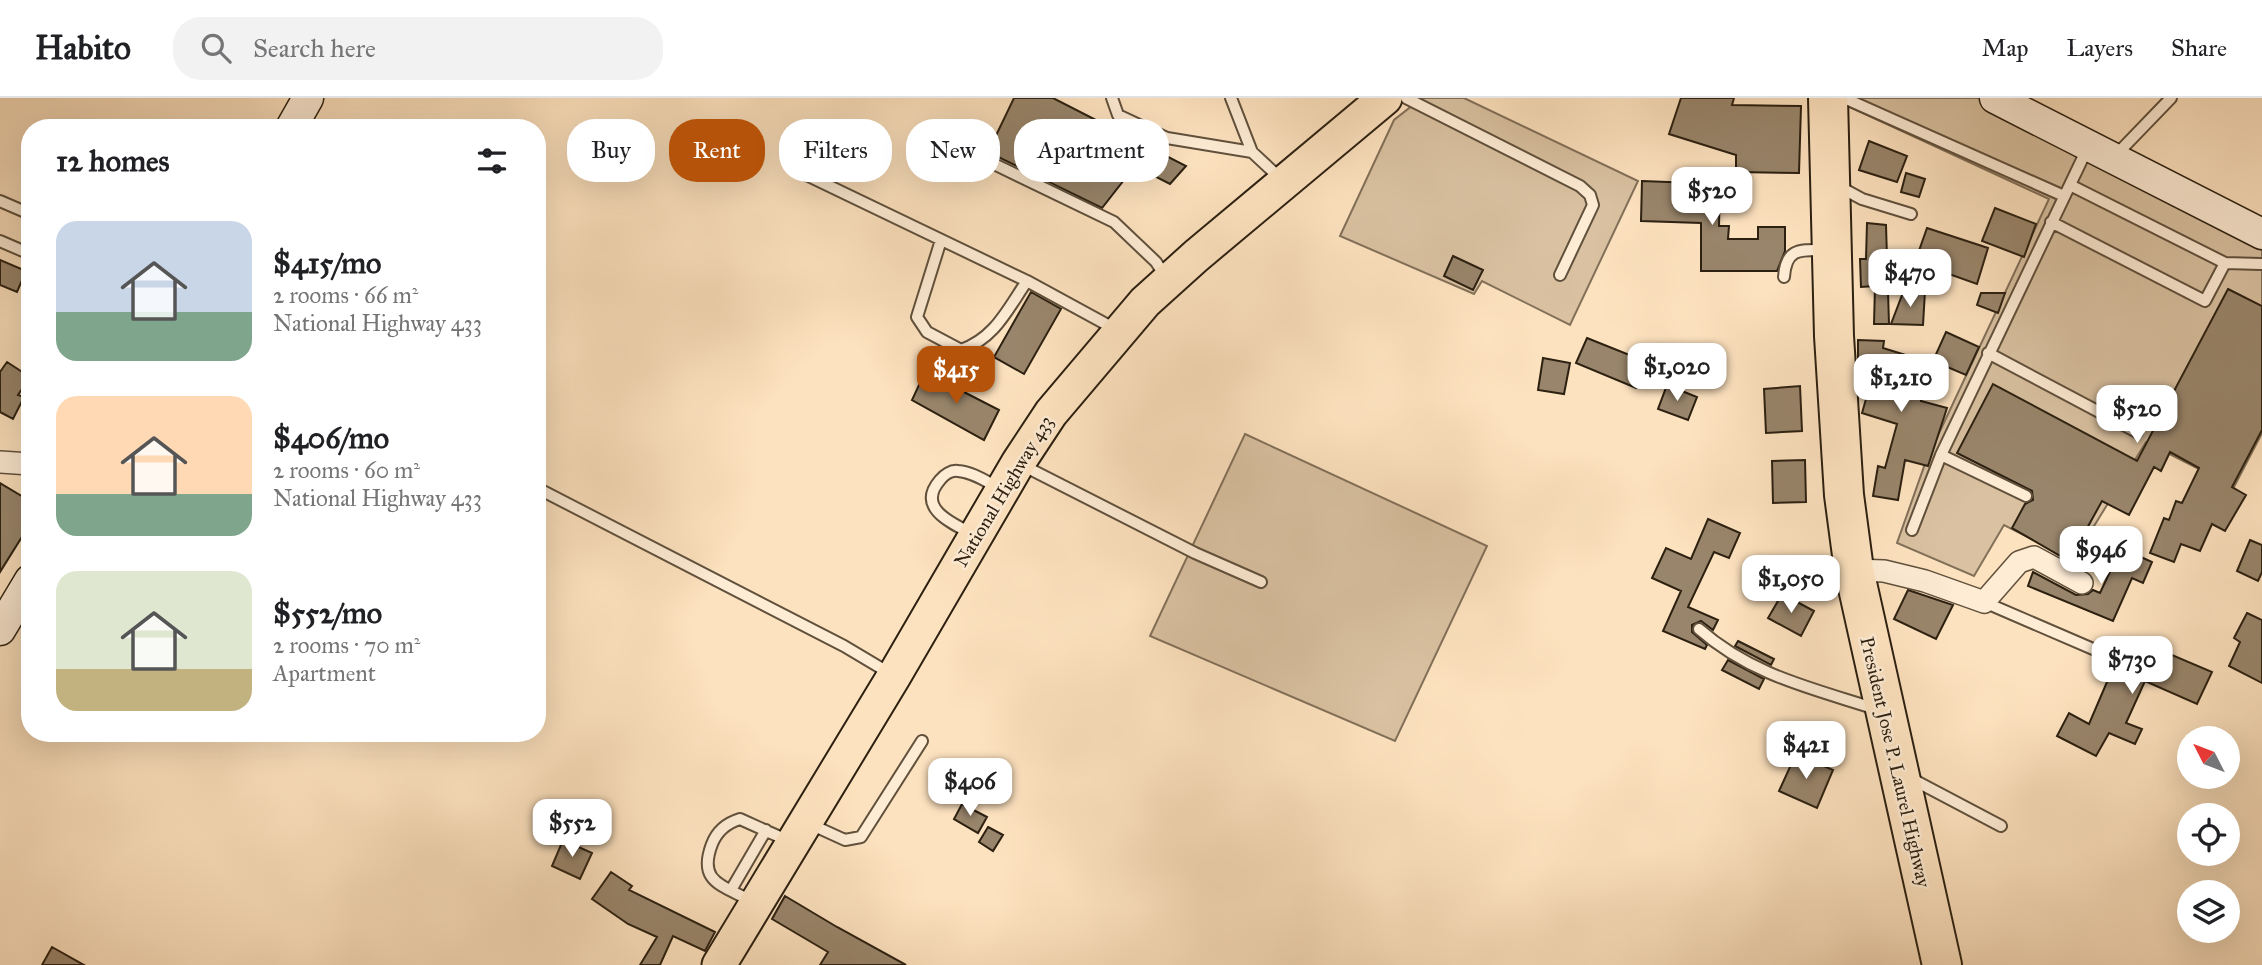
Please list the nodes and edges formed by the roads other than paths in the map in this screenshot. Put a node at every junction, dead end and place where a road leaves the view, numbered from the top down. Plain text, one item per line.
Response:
1 (308, 98) edge
2 (1112, 98) edge
3 (1231, 98) edge
4 (1385, 98) edge
5 (1406, 98) edge
6 (1828, 98) edge
7 (1844, 98) edge
8 (1995, 98) edge
9 (2171, 98) edge
10 (296, 119) edge
11 (2102, 151) junction
12 (1252, 152) junction
13 (1000, 167) edge
14 (821, 182) edge
15 (1284, 182) junction
16 (1829, 182) junction
17 (2070, 185) junction
18 (2064, 196) junction
19 (0, 201) edge
20 (21, 210) edge
21 (1911, 214) dead end
22 (2051, 222) junction
23 (2262, 234) edge
24 (941, 240) junction
25 (0, 241) edge
26 (21, 250) edge
27 (1831, 250) junction
28 (2225, 262) junction
29 (2262, 265) edge
30 (1560, 275) dead end
31 (1784, 278) dead end
32 (1027, 281) junction
33 (1169, 281) junction
34 (1119, 331) junction
35 (1988, 353) junction
36 (2137, 432) dead end
37 (1941, 455) junction
38 (0, 462) edge
39 (21, 463) edge
40 (1010, 476) junction
41 (546, 493) edge
42 (2026, 496) dead end
43 (1912, 530) dead end
44 (975, 535) junction
45 (1854, 570) junction
46 (1261, 582) dead end
47 (2082, 583) dead end
48 (21, 595) edge
49 (1984, 602) junction
50 (1699, 629) dead end
51 (0, 630) edge
52 (2108, 655) dead end
53 (894, 676) junction
54 (1884, 712) junction
55 (922, 741) dead end
56 (1898, 772) junction
57 (2001, 825) dead end
58 (788, 831) junction
59 (743, 897) junction
60 (719, 965) edge
61 (1942, 965) edge

1 - 10 street
2 - 12 lane
3 - 12 lane
4 - 15 main road, National Highway 433
5 - 30 lane
6 - 16 highway, President Jose P. Laurel Highway
7 - 18 lane
8 - 11 street
9 - 11 lane
11 - 17 lane
11 - 23 street
12 - 15 lane
13 - 33 lane
14 - 24 lane
15 - 33 main road, National Highway 433
16 - 21 lane
16 - 27 highway, President Jose P. Laurel Highway
17 - 18 lane
17 - 28 lane
18 - 22 lane
19 - 20 lane
22 - 28 lane
22 - 35 lane
24 - 32 lane
24 - 32 lane
25 - 26 lane
27 - 31 lane
27 - 45 highway, President Jose P. Laurel Highway
28 - 29 lane
32 - 34 lane
33 - 34 main road, National Highway 433
34 - 40 main road, National Highway 433
35 - 36 lane
35 - 37 lane
37 - 42 lane
37 - 43 lane
38 - 39 street
40 - 44 main road, National Highway 433
40 - 44 lane
40 - 46 lane
41 - 53 lane
44 - 53 main road, National Highway 433
45 - 49 street
45 - 54 highway, President Jose P. Laurel Highway
47 - 49 street
48 - 51 street
49 - 52 lane
50 - 54 lane
53 - 58 main road, National Highway 433
54 - 56 highway, President Jose P. Laurel Highway
55 - 58 lane
56 - 57 lane
56 - 61 highway, President Jose P. Laurel Highway
58 - 59 main road, National Highway 433
58 - 59 lane
59 - 60 main road, National Highway 433

